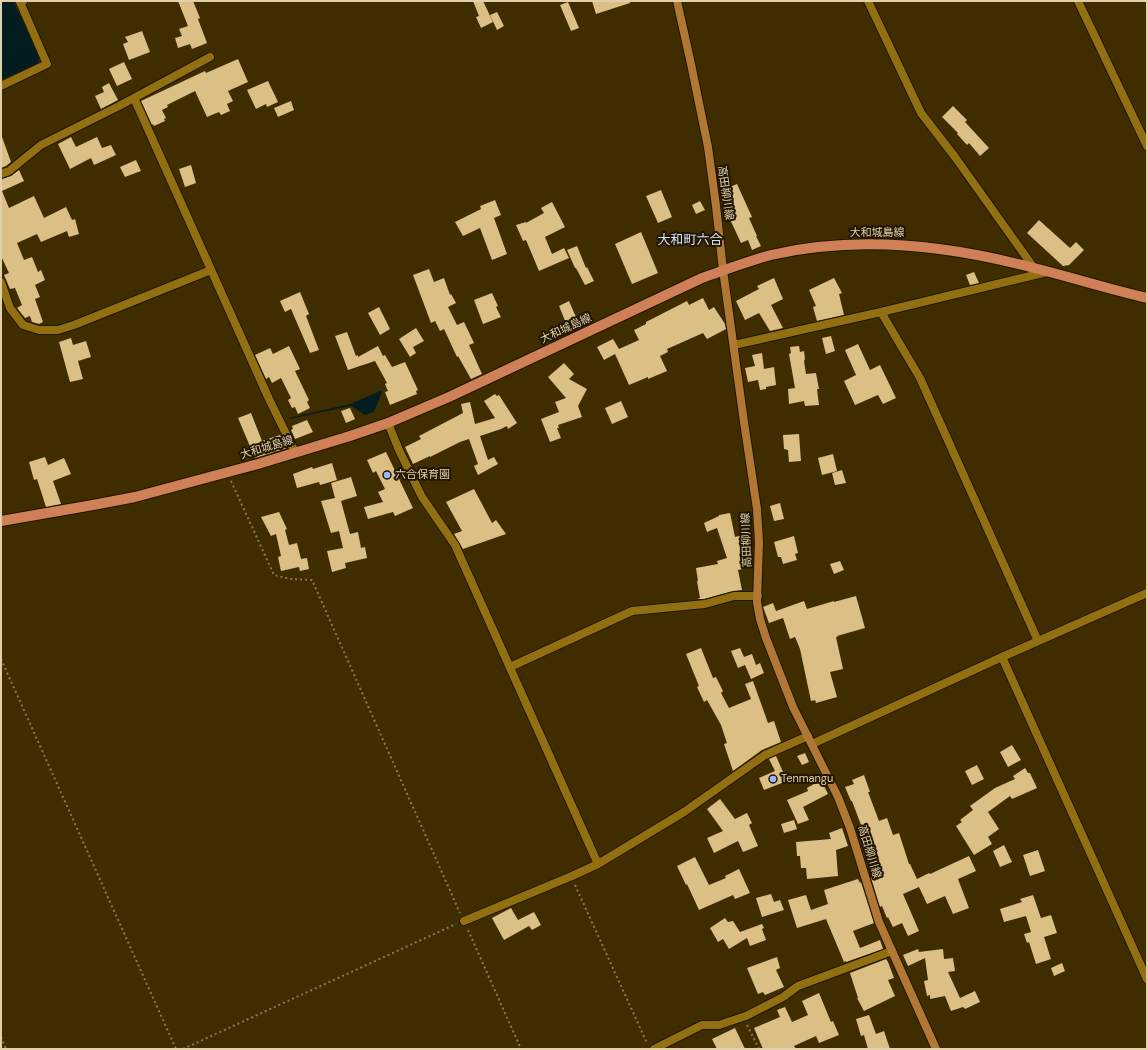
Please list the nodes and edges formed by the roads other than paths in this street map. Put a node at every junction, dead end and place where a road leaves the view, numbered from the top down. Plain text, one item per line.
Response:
1 (23, 1) edge
2 (677, 1) edge
3 (868, 1) edge
4 (1078, 1) edge
5 (210, 57) dead end
6 (1, 86) edge
7 (134, 98) junction
8 (1147, 146) edge
9 (1, 174) edge
10 (1034, 268) junction
11 (211, 270) junction
12 (724, 270) junction
13 (1046, 272) junction
14 (1, 282) edge
15 (1147, 298) edge
16 (881, 312) junction
17 (734, 345) junction
18 (388, 423) junction
19 (295, 452) junction
20 (1, 520) edge
21 (1147, 593) edge
22 (758, 596) junction
23 (1038, 641) junction
24 (1002, 657) junction
25 (510, 667) junction
26 (808, 736) junction
27 (812, 744) junction
28 (598, 864) junction
29 (464, 921) road end
30 (892, 951) junction
31 (1147, 979) edge
32 (654, 1049) edge
33 (936, 1049) edge

1 - 6 street
2 - 12 main road, 高田柳川線
3 - 10 street
4 - 8 street
5 - 7 street
7 - 9 street
7 - 11 street
10 - 12 main road, 大和城島線
10 - 13 main road, 大和城島線
11 - 14 street
11 - 19 street
12 - 17 main road, 高田柳川線
12 - 18 main road, 大和城島線
13 - 15 main road, 大和城島線
13 - 16 street
16 - 17 street
16 - 23 street
17 - 22 main road, 高田柳川線
18 - 19 main road, 大和城島線
18 - 25 street
19 - 20 main road, 大和城島線
21 - 23 street
22 - 25 street
22 - 26 main road, 高田柳川線
23 - 24 street
24 - 27 street
24 - 31 street
25 - 28 street
26 - 27 main road, 高田柳川線
26 - 28 street
27 - 30 main road, 高田柳川線
28 - 29 street
30 - 32 street
30 - 33 main road, 高田柳川線

